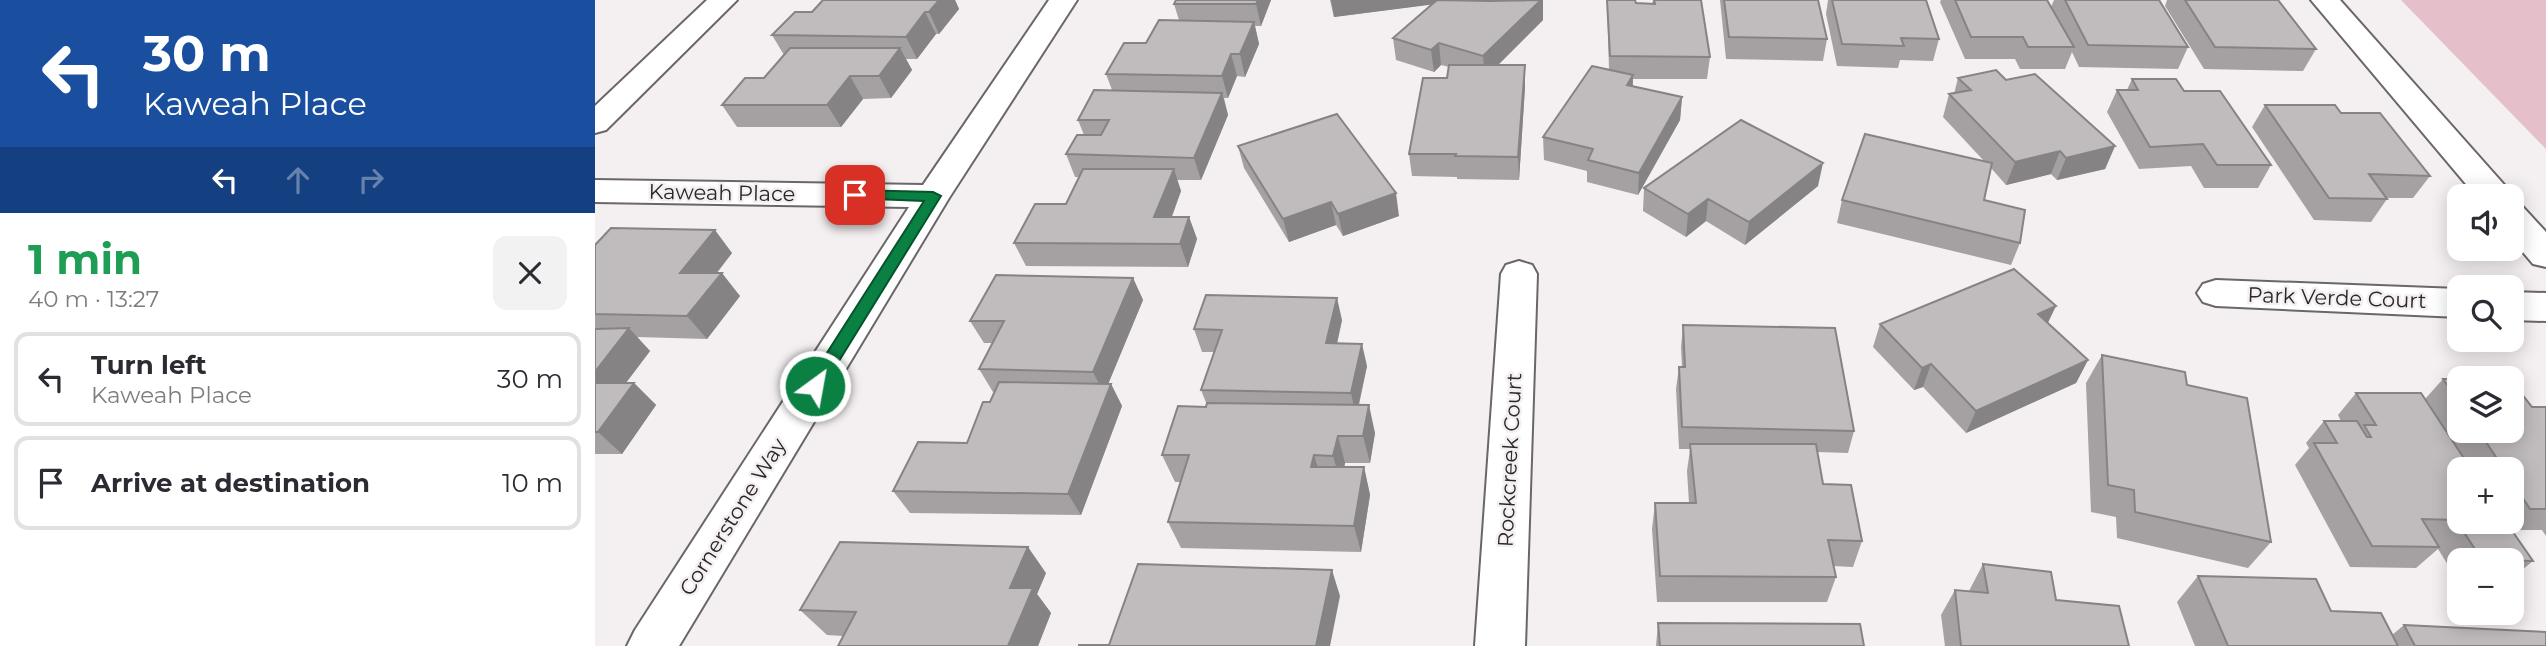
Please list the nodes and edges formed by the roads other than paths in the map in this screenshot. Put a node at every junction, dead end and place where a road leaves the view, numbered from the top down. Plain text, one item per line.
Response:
1 (723, 0) edge
2 (1063, 0) edge
3 (2325, 0) edge
4 (595, 123) edge
5 (2485, 184) edge
6 (595, 191) edge
7 (933, 196) junction
8 (2524, 230) edge
9 (2546, 255) edge
10 (1519, 274) dead end
11 (2216, 293) dead end
12 (2447, 303) edge
13 (2524, 306) edge
14 (2546, 307) edge
15 (652, 646) edge
16 (1500, 646) edge

1 - 4 street
2 - 7 street, Cornerstone Way
3 - 5 street
6 - 7 street, Kaweah Place
7 - 15 street, Cornerstone Way
8 - 9 street
10 - 16 street, Rockcreek Court
11 - 12 street, Park Verde Court
13 - 14 street

